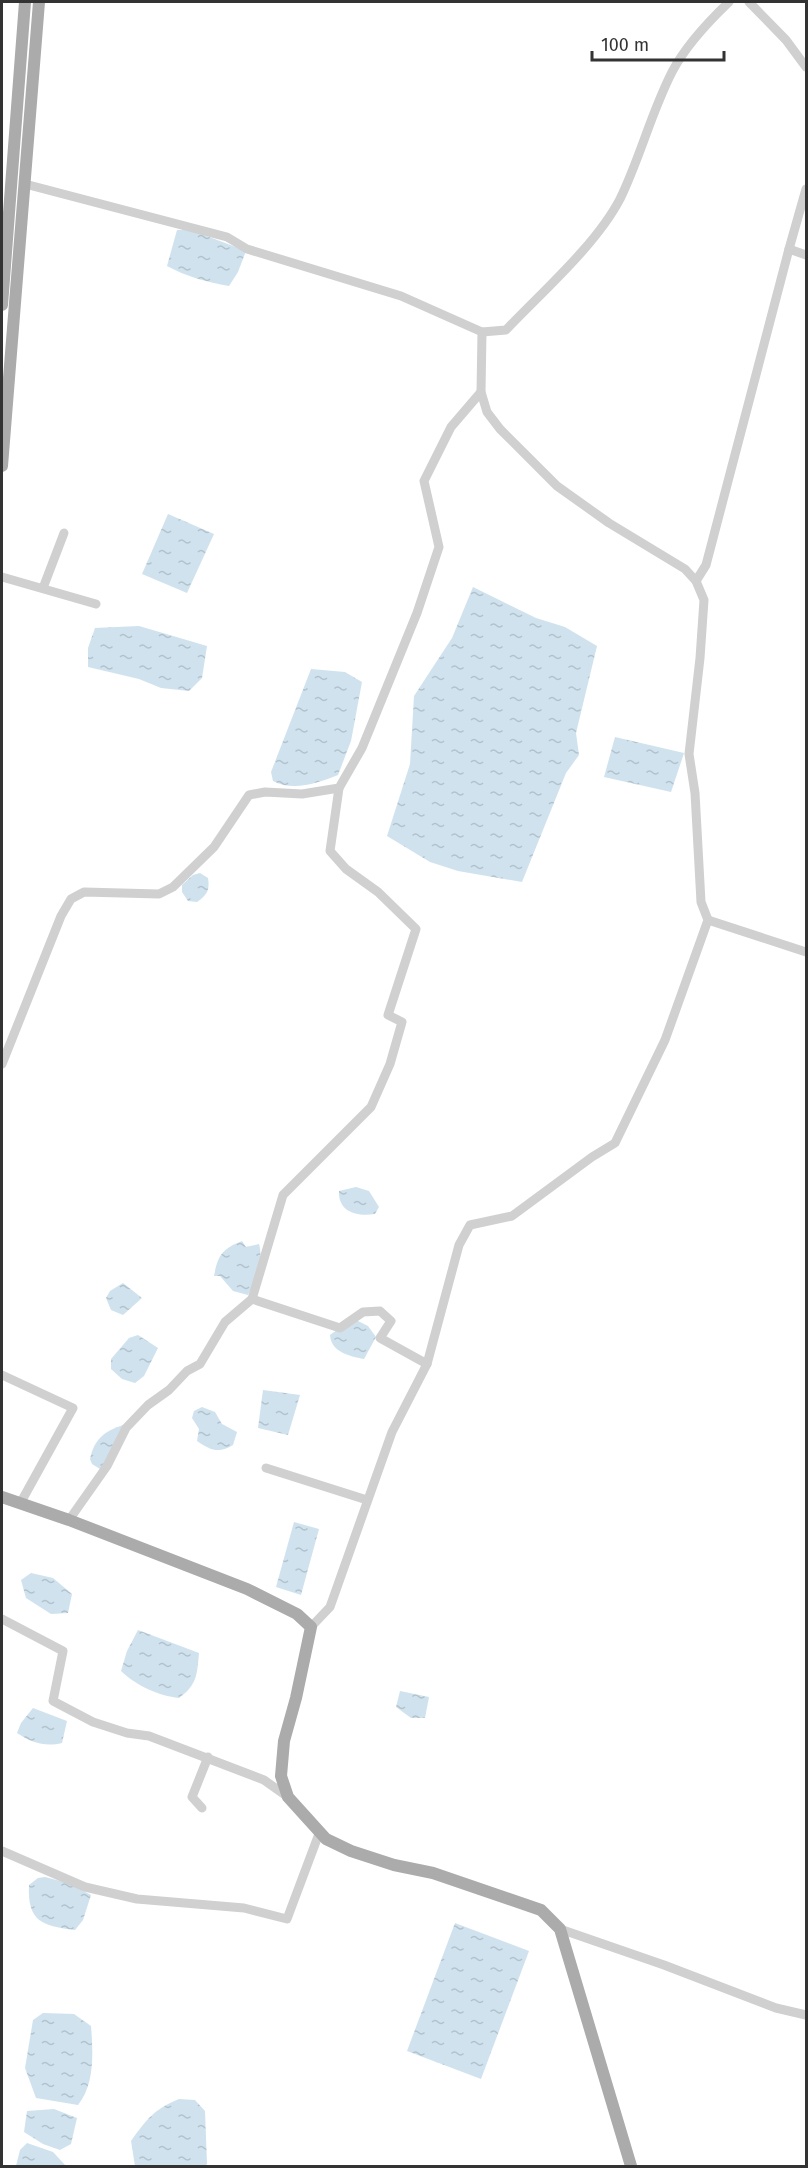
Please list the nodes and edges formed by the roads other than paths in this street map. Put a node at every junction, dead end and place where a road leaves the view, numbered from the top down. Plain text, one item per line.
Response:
1 (25, 2) edge
2 (39, 2) edge
3 (729, 2) edge
4 (749, 2) edge
5 (807, 67) edge
6 (20, 80) junction
7 (33, 81) junction
8 (7, 171) edge
9 (25, 184) junction
10 (807, 189) edge
11 (789, 249) junction
12 (807, 255) edge
13 (5, 263) junction
14 (18, 264) junction
15 (2, 305) edge
16 (482, 332) junction
17 (481, 392) junction
18 (2, 466) edge
19 (64, 533) dead end
20 (2, 577) edge
21 (696, 581) junction
22 (43, 588) junction
23 (96, 604) dead end
24 (339, 788) junction
25 (708, 920) junction
26 (807, 952) edge
27 (2, 1064) edge
28 (252, 1299) junction
29 (427, 1364) junction
30 (2, 1375) edge
31 (266, 1468) dead end
32 (2, 1497) edge
33 (367, 1500) junction
34 (21, 1502) junction
35 (69, 1520) junction
36 (2, 1619) edge
37 (311, 1628) junction
38 (208, 1757) junction
39 (288, 1797) junction
40 (202, 1808) dead end
41 (320, 1831) junction
42 (2, 1851) edge
43 (560, 1929) junction
44 (807, 2015) edge
45 (631, 2166) edge

1 - 6 main road
2 - 7 main road
3 - 16 street
4 - 5 street
6 - 7 main road
6 - 8 main road
7 - 9 main road
8 - 13 main road
9 - 14 main road
9 - 16 street
10 - 11 street
11 - 12 street
11 - 21 street
13 - 14 main road
13 - 15 main road
14 - 18 main road
16 - 17 street
17 - 21 street
17 - 24 street
19 - 22 street
20 - 22 street
21 - 25 street
22 - 23 street
24 - 27 street
24 - 28 street
25 - 26 street
25 - 29 street
28 - 29 street
28 - 35 street
29 - 33 street
30 - 34 street
31 - 33 street
32 - 34 main road
33 - 37 street
34 - 35 main road
35 - 37 main road
36 - 38 street
37 - 39 main road
38 - 39 street
38 - 40 street
39 - 41 main road
41 - 42 street
41 - 43 main road
43 - 44 street
43 - 45 main road

